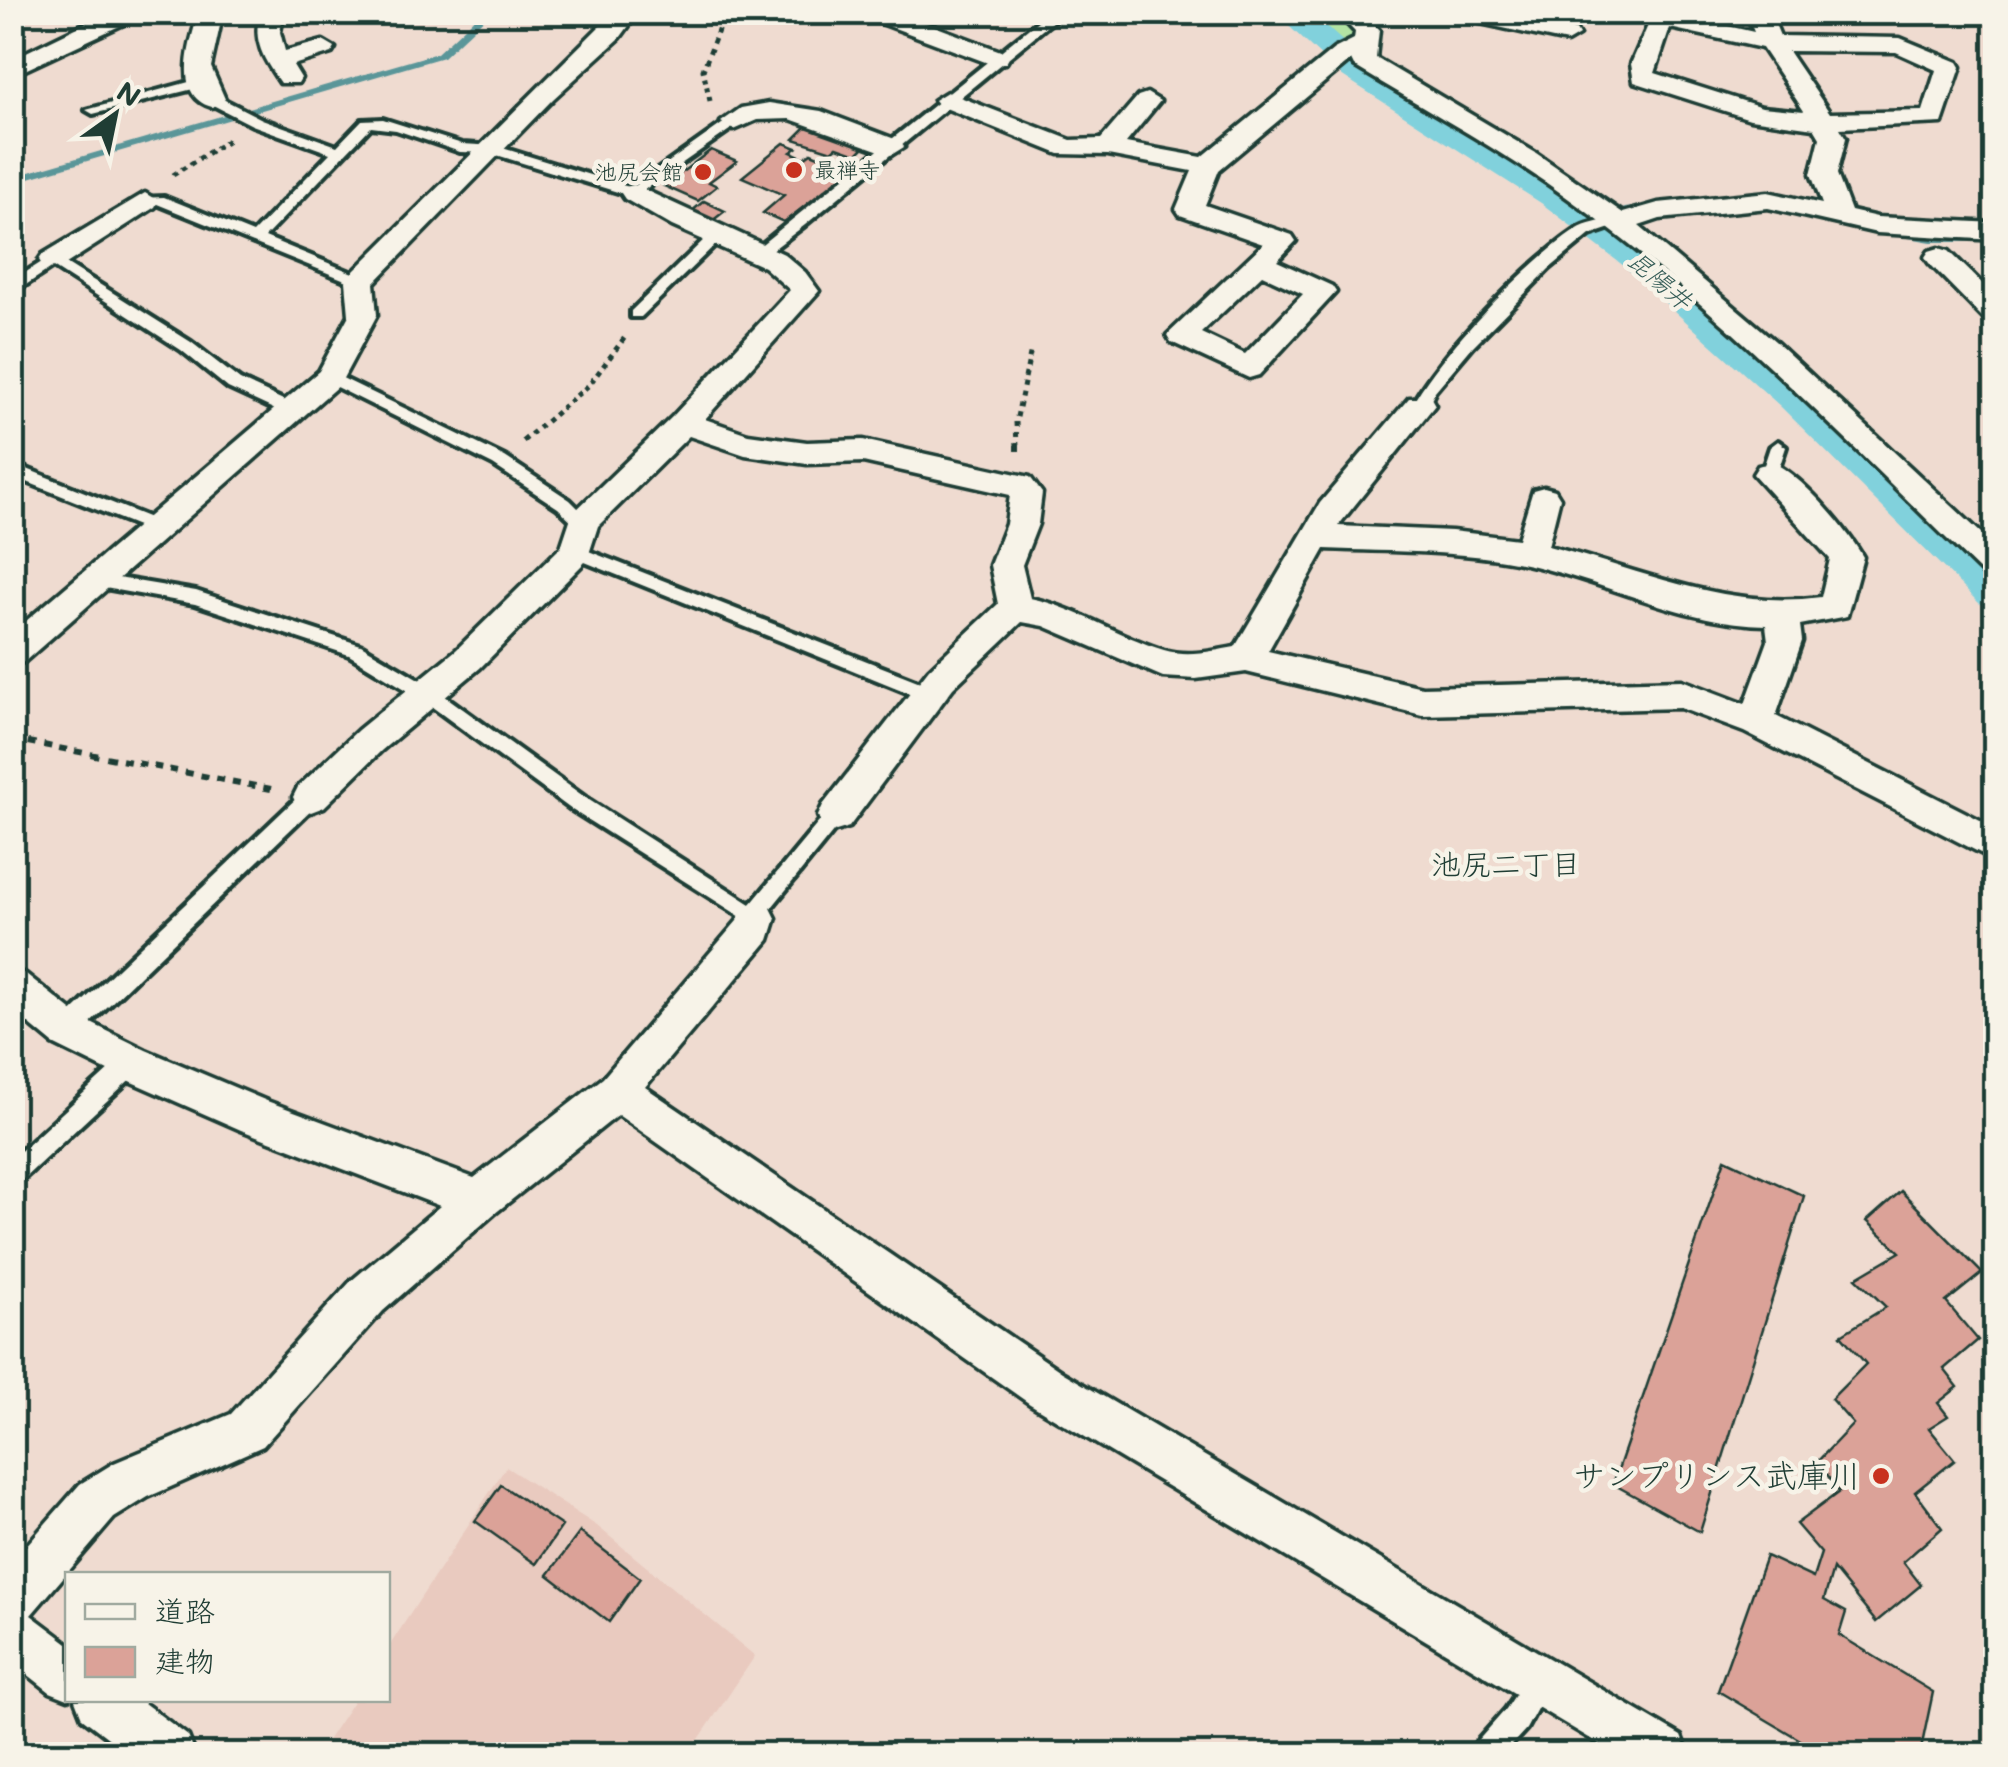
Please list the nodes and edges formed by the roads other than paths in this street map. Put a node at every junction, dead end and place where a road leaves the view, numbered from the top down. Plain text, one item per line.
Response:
1 (153, 12) edge
2 (211, 12) edge
3 (272, 12) edge
4 (628, 12) edge
5 (872, 12) edge
6 (1058, 12) edge
7 (1461, 12) edge
8 (1758, 12) edge
9 (1366, 26) edge
10 (1567, 35) dead end
11 (1770, 43) junction
12 (323, 48) dead end
13 (997, 58) junction
14 (12, 69) edge
15 (206, 91) junction
16 (947, 100) junction
17 (1147, 101) dead end
18 (93, 110) dead end
19 (738, 118) joint
20 (1823, 121) junction
21 (891, 147) junction
22 (1108, 147) junction
23 (491, 149) junction
24 (338, 150) junction
25 (1206, 166) junction
26 (634, 193) junction
27 (145, 201) joint
28 (1840, 214) junction
29 (1618, 223) junction
30 (1996, 232) edge
31 (716, 236) junction
32 (254, 240) junction
33 (762, 252) junction
34 (1940, 257) dead end
35 (53, 260) junction
36 (1258, 263) junction
37 (360, 281) junction
38 (12, 290) edge
39 (636, 314) road end
40 (1996, 314) edge
41 (330, 378) junction
42 (1420, 405) joint
43 (288, 410) junction
44 (684, 424) junction
45 (1774, 460) dead end
46 (12, 469) edge
47 (1544, 498) dead end
48 (154, 526) junction
49 (580, 537) junction
50 (1316, 537) junction
51 (1530, 553) junction
52 (1996, 567) edge
53 (94, 580) junction
54 (1016, 608) junction
55 (1782, 615) junction
56 (12, 653) edge
57 (1246, 660) junction
58 (427, 693) junction
59 (931, 694) junction
60 (1756, 722) junction
61 (311, 797) joint
62 (836, 816) joint
63 (1996, 846) edge
64 (757, 918) junction
65 (12, 986) edge
66 (67, 1031) junction
67 (132, 1063) junction
68 (617, 1091) junction
69 (12, 1174) edge
70 (478, 1200) junction
71 (12, 1599) edge
72 (12, 1631) edge
73 (65, 1672) edge
74 (1539, 1680) junction
75 (103, 1702) edge
76 (170, 1754) edge
77 (1485, 1754) edge
78 (1664, 1754) edge

1 - 14 street
2 - 15 street
3 - 12 street
4 - 23 street
5 - 13 street
6 - 13 lane
7 - 10 street
8 - 11 street
9 - 25 street
9 - 29 street
11 - 20 street
11 - 20 street
11 - 20 street
13 - 16 lane
15 - 18 lane
15 - 24 lane
16 - 21 lane
16 - 22 street
17 - 22 street
19 - 21 street
19 - 26 lane
20 - 28 street
21 - 33 lane
22 - 25 street
23 - 24 lane
23 - 26 lane
23 - 37 street
24 - 32 lane
25 - 36 street
26 - 31 street
27 - 32 lane
27 - 35 street
28 - 29 street
28 - 30 street
29 - 42 lane
29 - 52 street
31 - 33 street
31 - 39 lane
32 - 37 lane
33 - 44 street
34 - 40 street
35 - 38 lane
35 - 43 lane
36 - 36 street
37 - 41 street
41 - 43 street
41 - 49 lane
42 - 50 street
43 - 48 street
44 - 49 street
44 - 54 street
45 - 55 street
46 - 48 lane
47 - 51 street
48 - 53 street
49 - 58 street
49 - 59 lane
50 - 51 street
50 - 57 street
51 - 55 street
53 - 56 street
53 - 58 lane
54 - 57 street
54 - 59 street
55 - 60 street
57 - 60 street
58 - 61 street
58 - 64 lane
59 - 62 street
60 - 63 street
61 - 66 lane
62 - 64 lane
64 - 68 street
65 - 66 street
66 - 67 street
67 - 69 lane
67 - 70 street
68 - 70 street
68 - 74 street
70 - 71 street
72 - 73 street
74 - 77 lane
74 - 78 street
75 - 76 street

